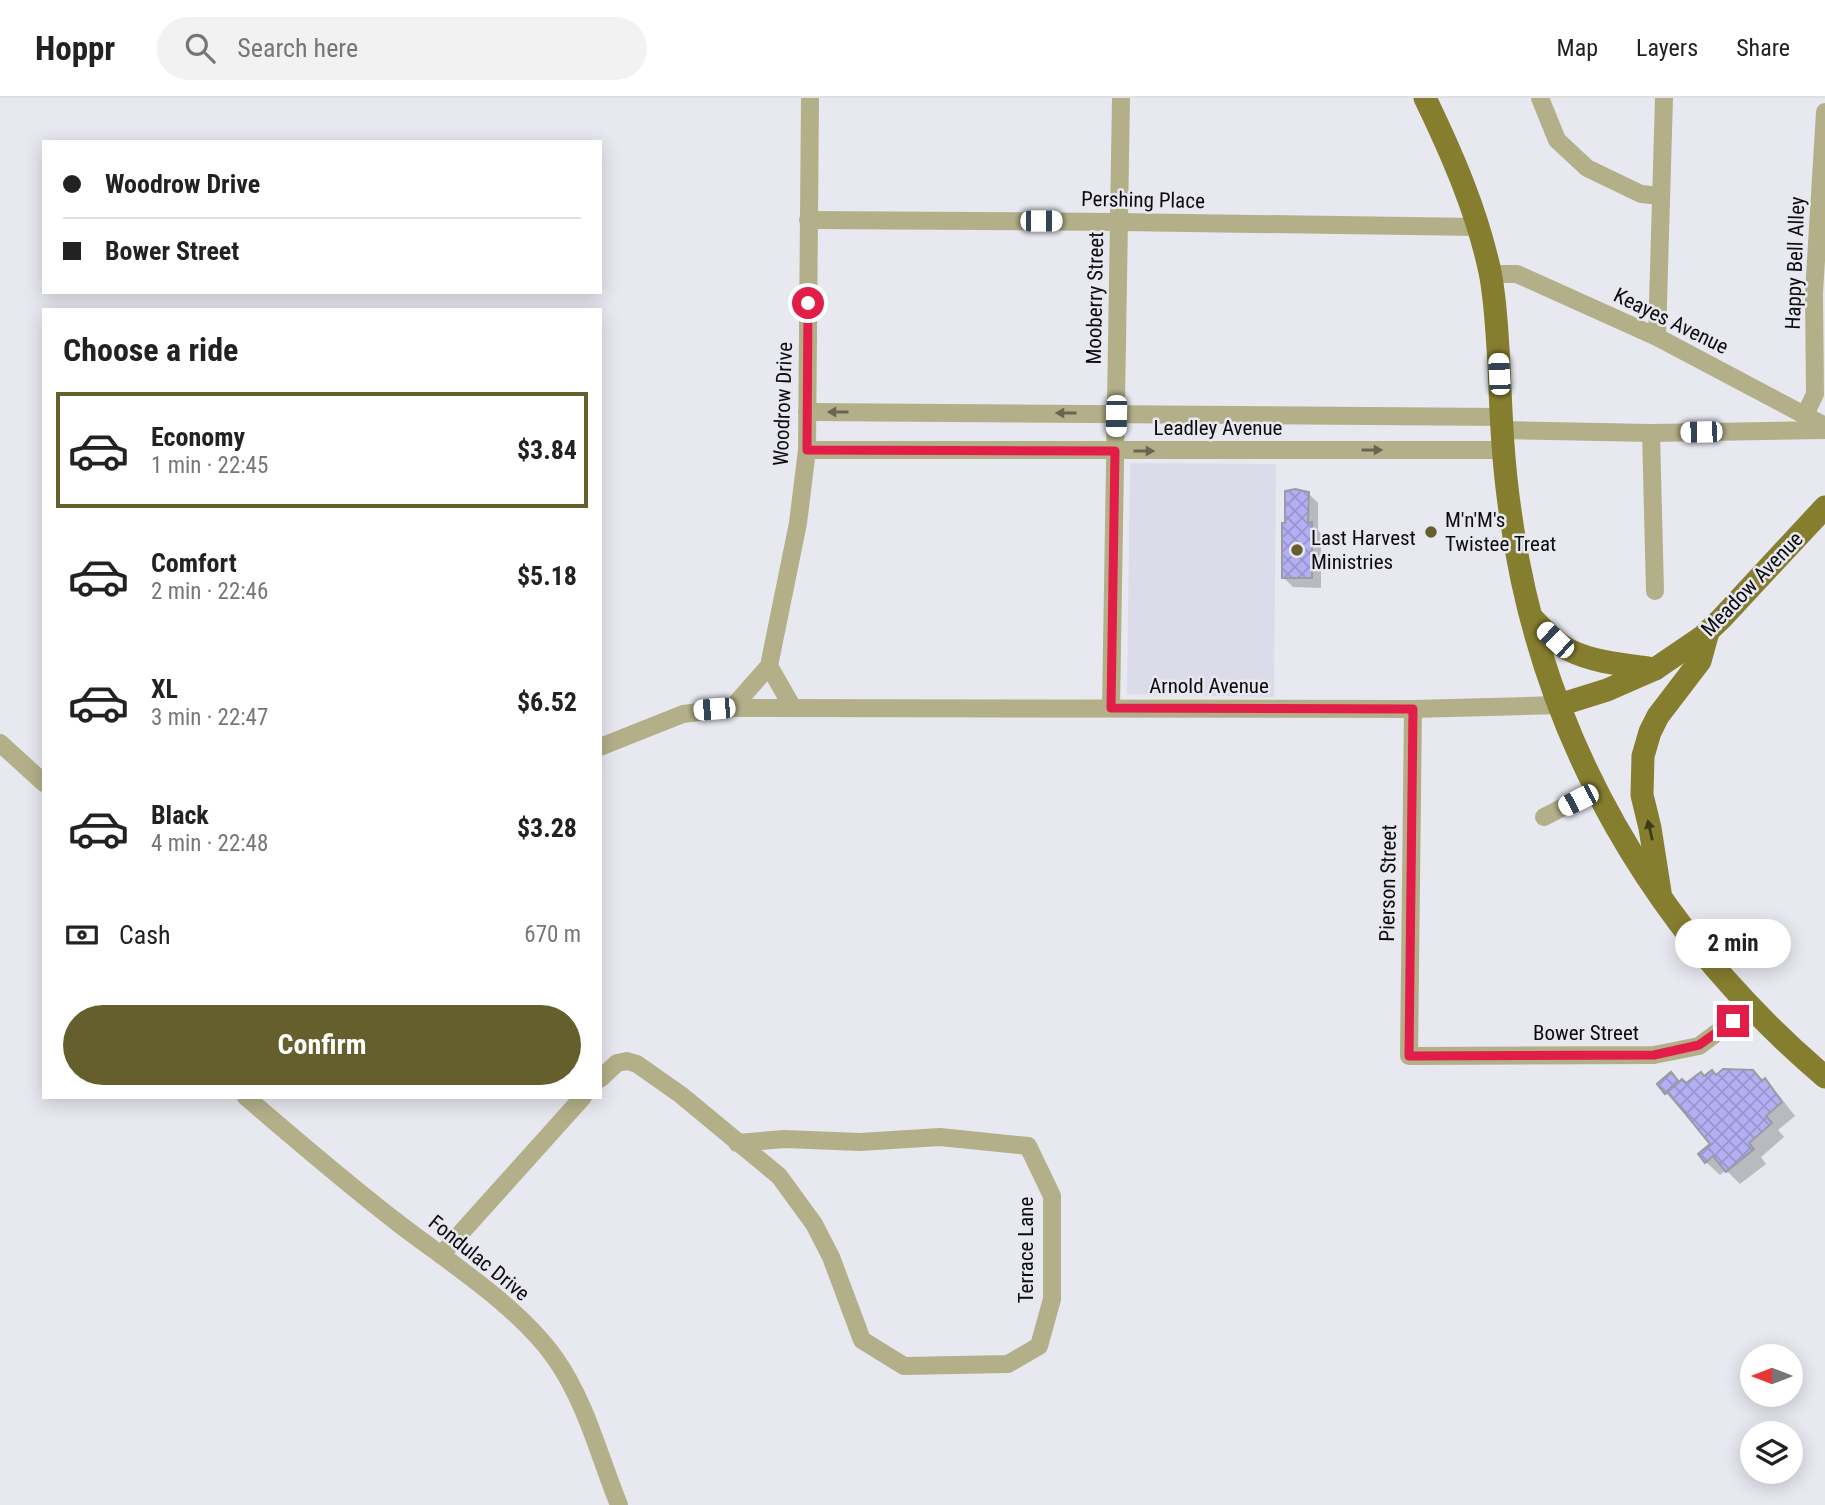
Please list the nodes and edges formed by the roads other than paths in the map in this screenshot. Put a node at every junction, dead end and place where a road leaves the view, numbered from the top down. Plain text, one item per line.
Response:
1 (810, 98) edge
2 (1121, 98) edge
3 (1425, 98) edge
4 (1539, 98) edge
5 (1664, 98) edge
6 (1825, 112) edge
7 (1661, 196) junction
8 (808, 220) junction
9 (1119, 222) junction
10 (1478, 227) junction
11 (1490, 274) junction
12 (1657, 337) junction
13 (807, 412) junction
14 (1116, 413) junction
15 (1805, 415) junction
16 (1825, 428) edge
17 (1502, 432) junction
18 (1651, 433) junction
19 (807, 450) junction
20 (1115, 451) junction
21 (1825, 508) edge
22 (1655, 591) dead end
23 (1530, 616) junction
24 (1708, 632) junction
25 (769, 666) junction
26 (1655, 670) junction
27 (1559, 705) junction
28 (732, 708) junction
29 (793, 708) junction
30 (1111, 708) junction
31 (1413, 709) junction
32 (0, 743) edge
33 (602, 746) edge
34 (42, 781) edge
35 (1595, 791) junction
36 (1544, 817) dead end
37 (1661, 898) junction
38 (1750, 1008) junction
39 (1409, 1056) joint
40 (602, 1077) edge
41 (1825, 1077) edge
42 (250, 1099) edge
43 (581, 1099) edge
44 (737, 1143) junction
45 (441, 1255) junction
46 (619, 1505) edge

1 - 8 street, Woodrow Drive
2 - 9 street, Mooberry Street
3 - 10 main road
4 - 7 street
5 - 7 street
6 - 15 street, Happy Bell Alley
7 - 12 street
8 - 9 street, Pershing Place
8 - 13 street, Woodrow Drive
9 - 10 street, Pershing Place
9 - 14 street, Mooberry Street
10 - 11 main road
11 - 12 street, Keayes Avenue
11 - 17 main road
12 - 15 street, Keayes Avenue
14 -> 13 street, Leadley Avenue
13 - 19 street, Woodrow Drive
14 - 17 street, Leadley Avenue
14 - 20 street, Mooberry Street
15 - 16 street, Keayes Avenue
16 - 18 street, Leadley Avenue
17 - 18 street, Leadley Avenue
20 -> 17 street, Leadley Avenue
17 - 23 main road
18 - 22 street
19 - 20 street, Leadley Avenue
19 - 25 street, Woodrow Drive
20 - 30 street, Mooberry Street
21 - 24 main road, Meadow Avenue
23 - 26 main road
23 - 27 main road
24 - 26 main road, Meadow Avenue
37 -> 24 main road
25 - 28 street, Woodrow Drive
25 - 29 street
26 - 27 main road, Meadow Avenue
27 - 31 street, Arnold Avenue
27 - 35 main road
28 - 29 street, Arnold Avenue
28 - 33 street
29 - 30 street, Arnold Avenue
30 - 31 street, Arnold Avenue
31 - 39 street, Pierson Street
32 - 34 street
35 - 36 street
35 - 37 main road
37 - 38 main road
38 - 39 street, Bower Street
38 - 41 main road
40 - 44 street, Terrace Lane
42 - 45 street, Fondulac Drive
43 - 45 street
44 - 44 street, Terrace Lane
45 - 46 street, Fondulac Drive

